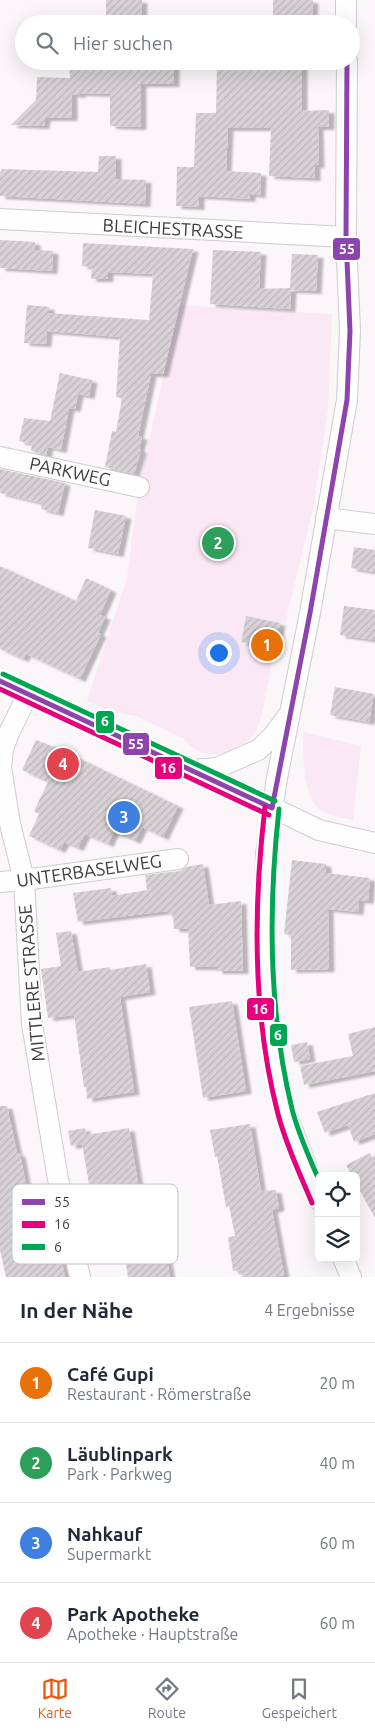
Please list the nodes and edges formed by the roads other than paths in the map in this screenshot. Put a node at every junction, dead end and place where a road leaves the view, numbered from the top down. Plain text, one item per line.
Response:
1 (346, 0) edge
2 (346, 15) edge
3 (347, 70) edge
4 (0, 219) edge
5 (346, 237) junction
6 (0, 458) edge
7 (139, 487) dead end
8 (326, 518) junction
9 (375, 524) edge
10 (0, 681) edge
11 (28, 694) junction
12 (290, 714) junction
13 (192, 770) junction
14 (272, 808) junction
15 (375, 843) edge
16 (178, 859) dead end
17 (24, 880) junction
18 (0, 882) edge
19 (59, 1184) edge
20 (315, 1189) edge
21 (345, 1262) edge
22 (77, 1264) edge
23 (80, 1277) edge
24 (351, 1277) edge

1 - 2 street
3 - 5 street
4 - 5 street, BLEICHESTRASSE
5 - 8 street
6 - 7 street, PARKWEG
8 - 9 street
8 - 12 street
10 - 11 street
11 - 13 street
11 - 17 street, MITTLERE STRASSE
12 - 13 street
12 - 14 street
13 - 14 street
14 - 15 street
14 - 20 street
16 - 17 street, UNTERBASELWEG
17 - 18 street, UNTERBASELWEG
17 - 19 street, MITTLERE STRASSE
21 - 24 street
22 - 23 street, MITTLERE STRASSE

